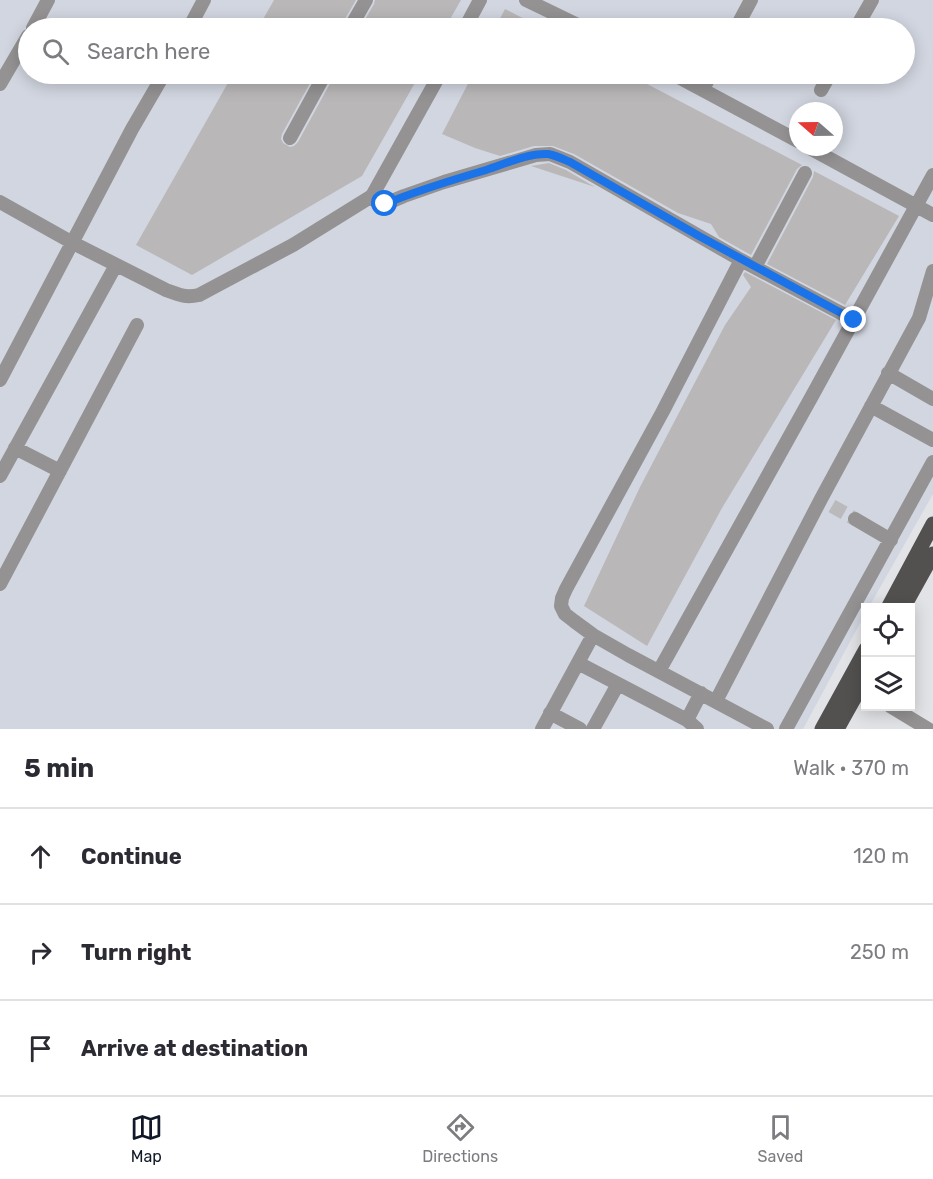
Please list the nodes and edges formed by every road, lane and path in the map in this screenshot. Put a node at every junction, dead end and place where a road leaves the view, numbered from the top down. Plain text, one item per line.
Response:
1 (48, 0) edge
2 (204, 0) edge
3 (366, 0) edge
4 (480, 0) edge
5 (526, 0) edge
6 (751, 0) edge
7 (873, 0) edge
8 (38, 18) edge
9 (194, 18) edge
10 (356, 18) edge
11 (470, 18) edge
12 (563, 18) edge
13 (741, 18) edge
14 (862, 18) edge
15 (18, 48) edge
16 (5, 64) edge
17 (0, 84) edge
18 (158, 84) edge
19 (320, 84) edge
20 (434, 84) edge
21 (693, 84) edge
22 (706, 84) edge
23 (824, 84) edge
24 (703, 89) junction
25 (821, 90) dead end
26 (789, 136) edge
27 (290, 138) dead end
28 (824, 156) edge
29 (805, 173) dead end
30 (933, 175) edge
31 (372, 196) junction
32 (0, 202) edge
33 (916, 207) junction
34 (933, 215) edge
35 (73, 243) junction
36 (741, 260) junction
37 (116, 265) junction
38 (755, 267) junction
39 (933, 271) edge
40 (854, 320) junction
41 (136, 326) dead end
42 (888, 373) junction
43 (0, 380) edge
44 (933, 399) edge
45 (871, 406) junction
46 (933, 440) edge
47 (15, 448) junction
48 (933, 462) edge
49 (60, 471) junction
50 (0, 476) edge
51 (855, 519) tunnel mouth
52 (933, 524) edge
53 (891, 540) junction
54 (933, 554) edge
55 (922, 572) edge
56 (0, 584) edge
57 (893, 603) edge
58 (906, 603) edge
59 (593, 635) junction
60 (862, 657) edge
61 (578, 663) junction
62 (659, 670) junction
63 (618, 684) junction
64 (861, 690) edge
65 (701, 693) junction
66 (716, 702) junction
67 (898, 711) edge
68 (550, 713) junction
69 (692, 725) edge
70 (925, 728) edge
71 (542, 729) edge
72 (580, 729) edge
73 (593, 729) edge
74 (767, 729) edge
75 (786, 729) edge
76 (822, 729) edge
77 (837, 729) edge

1 - 8 street
2 - 9 street
3 - 10 street
4 - 11 street
5 - 12 street
6 - 13 street
7 - 14 street
15 - 16 street
16 - 17 street
18 - 35 street
19 - 27 street
20 - 31 street
21 - 24 street
22 - 24 street
23 - 25 street
24 - 26 street
28 - 33 street
29 - 38 street
30 - 33 street
31 - 36 street
31 - 37 street
32 - 35 street
33 - 34 street
33 - 40 street
35 - 37 street
35 - 43 street
36 - 38 street
36 - 59 street
37 - 47 street
38 - 40 street
39 - 42 street
40 - 62 street
41 - 49 street
42 - 44 street
42 - 45 street
45 - 46 street
45 - 66 street
47 - 49 street
47 - 50 street
48 - 53 street
49 - 56 street
51 - 53 street
52 - 55 main road
53 - 75 street
54 - 55 main road
55 - 57 main road
55 - 58 main road
59 - 61 street
59 - 62 street
60 - 76 main road
61 - 63 street
61 - 68 street
62 - 65 street
63 - 69 street
63 - 73 street
64 - 77 main road
65 - 66 street
65 - 69 street
66 - 74 street
67 - 70 street
68 - 71 street
68 - 72 street

